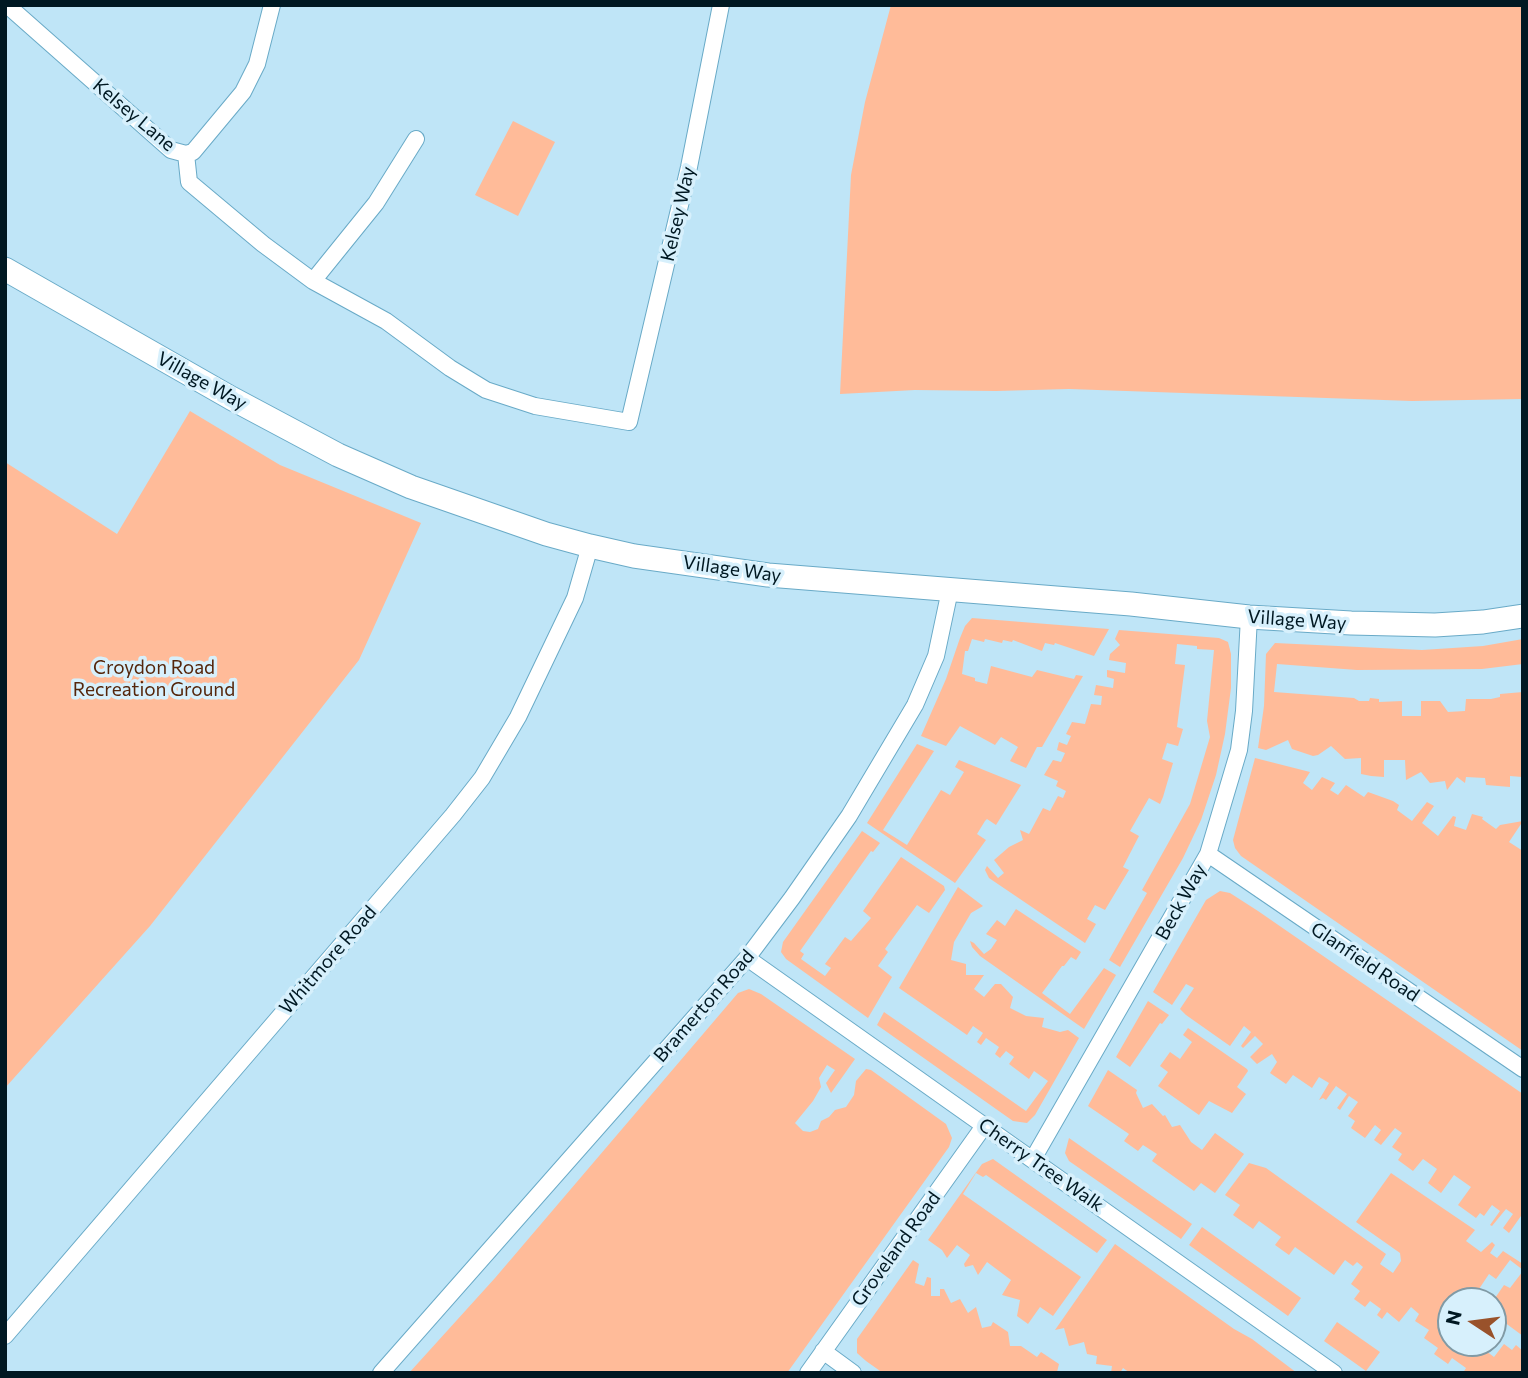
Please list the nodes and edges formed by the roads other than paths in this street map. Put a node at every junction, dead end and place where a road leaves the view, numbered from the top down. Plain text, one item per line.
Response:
1 (6, 5) edge
2 (272, 5) edge
3 (721, 5) edge
4 (416, 139) dead end
5 (186, 154) junction
6 (5, 269) edge
7 (313, 281) junction
8 (629, 422) joint
9 (590, 546) junction
10 (950, 590) junction
11 (1523, 616) edge
12 (1249, 617) junction
13 (1208, 854) junction
14 (747, 958) junction
15 (1523, 1069) edge
16 (984, 1126) junction
17 (1032, 1159) junction
18 (5, 1336) edge
19 (823, 1352) junction
20 (381, 1373) edge
21 (808, 1373) edge
22 (853, 1373) edge
23 (1334, 1373) edge

1 - 5 street, Kelsey Lane
2 - 5 street
3 - 8 street, Kelsey Way
4 - 7 street
5 - 7 street, Kelsey Lane
6 - 9 street, Village Way
7 - 8 street, Kelsey Lane
9 - 10 street, Village Way
9 - 18 street, Whitmore Road
10 - 12 street, Village Way
10 - 14 street, Bramerton Road
11 - 12 street, Village Way
12 - 13 street, Beck Way
13 - 15 street, Glanfield Road
13 - 17 street, Beck Way
14 - 16 street, Cherry Tree Walk
14 - 20 street, Bramerton Road
16 - 17 street, Cherry Tree Walk
16 - 19 street, Groveland Road
17 - 23 street, Cherry Tree Walk
19 - 21 street, Groveland Road
19 - 22 street

